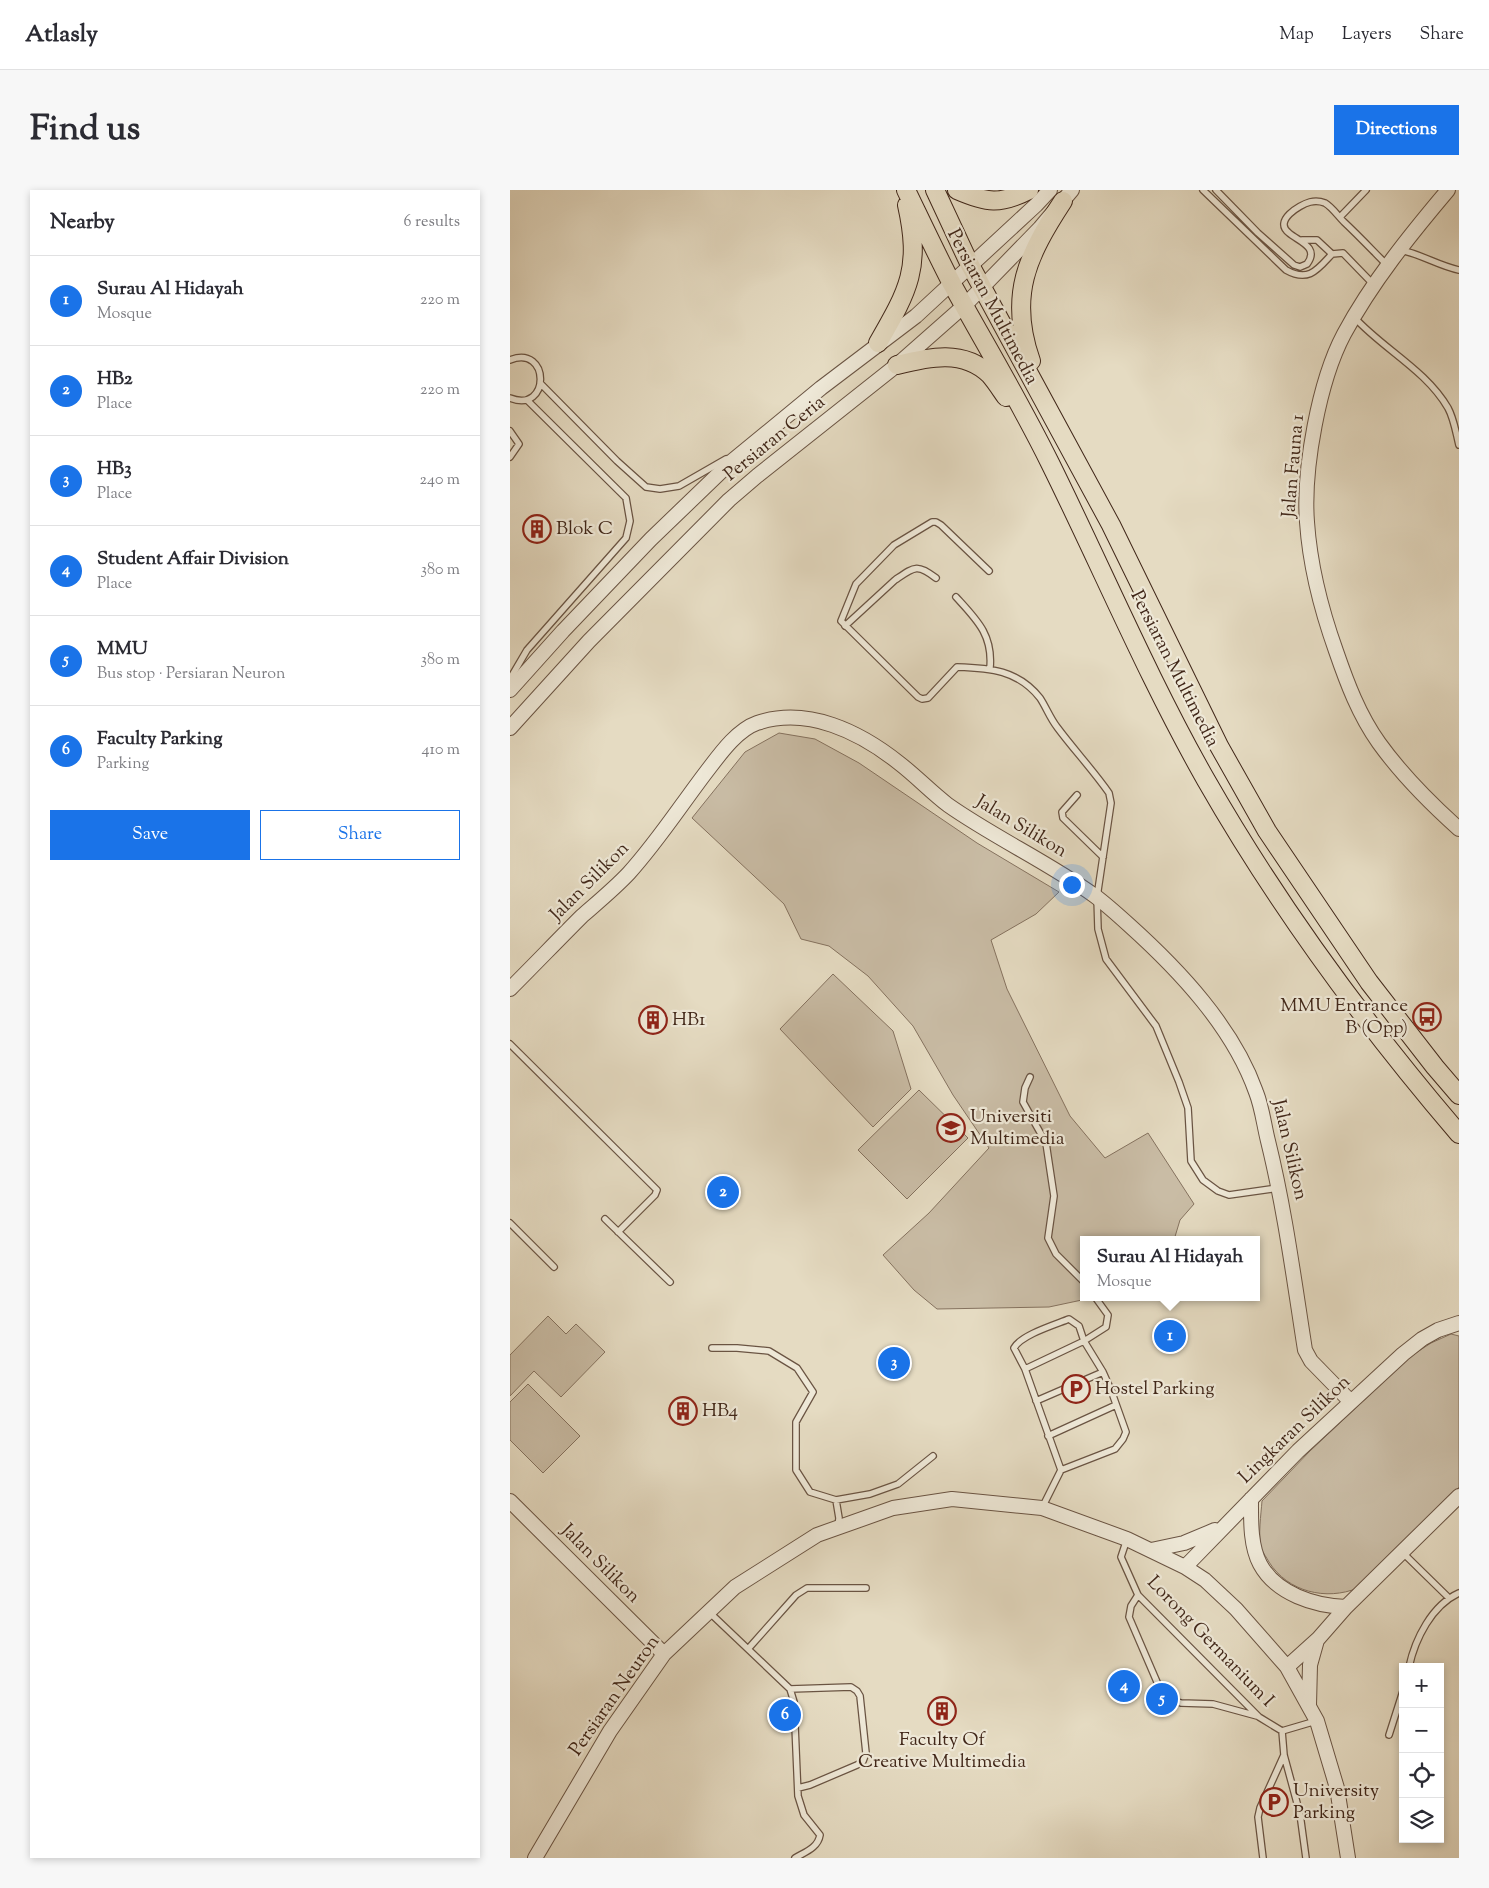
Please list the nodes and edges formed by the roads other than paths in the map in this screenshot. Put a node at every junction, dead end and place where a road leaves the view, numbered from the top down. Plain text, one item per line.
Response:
1 (905, 190) edge
2 (935, 190) edge
3 (958, 190) edge
4 (1029, 190) edge
5 (1203, 190) edge
6 (1216, 190) edge
7 (1366, 190) edge
8 (1448, 190) edge
9 (1062, 194) edge
10 (1340, 217) junction
11 (1302, 240) junction
12 (1398, 250) junction
13 (1332, 254) junction
14 (970, 266) junction
15 (1388, 266) junction
16 (1459, 270) edge
17 (952, 284) junction
18 (1374, 285) junction
19 (982, 287) junction
20 (965, 305) junction
21 (1354, 317) junction
22 (878, 343) junction
23 (510, 360) edge
24 (897, 365) junction
25 (541, 384) junction
26 (510, 398) edge
27 (527, 400) junction
28 (1058, 427) junction
29 (510, 431) edge
30 (762, 435) junction
31 (1459, 445) edge
32 (510, 457) edge
33 (1050, 462) junction
34 (989, 571) dead end
35 (936, 578) dead end
36 (956, 597) dead end
37 (845, 626) junction
38 (990, 668) junction
39 (510, 678) edge
40 (510, 690) edge
41 (510, 728) edge
42 (1077, 796) dead end
43 (1459, 829) edge
44 (1103, 857) junction
45 (1097, 898) junction
46 (510, 989) edge
47 (510, 1044) edge
48 (1030, 1077) dead end
49 (1459, 1095) edge
50 (1459, 1134) edge
51 (1280, 1188) junction
52 (605, 1218) dead end
53 (510, 1222) edge
54 (618, 1232) junction
55 (554, 1267) dead end
56 (1080, 1278) edge
57 (670, 1282) dead end
58 (1098, 1301) edge
59 (1459, 1324) edge
60 (1084, 1341) junction
61 (712, 1348) dead end
62 (1026, 1369) junction
63 (1103, 1372) junction
64 (1036, 1401) junction
65 (1350, 1402) junction
66 (1116, 1405) junction
67 (1048, 1436) junction
68 (933, 1456) dead end
69 (1061, 1470) junction
70 (1459, 1496) edge
71 (1251, 1499) junction
72 (836, 1500) junction
73 (510, 1501) edge
74 (1042, 1508) junction
75 (838, 1527) junction
76 (1223, 1527) junction
77 (1127, 1539) junction
78 (1151, 1550) junction
79 (1402, 1552) junction
80 (1185, 1567) junction
81 (866, 1588) dead end
82 (1459, 1593) edge
83 (1138, 1595) junction
84 (1449, 1598) junction
85 (1346, 1607) junction
86 (707, 1611) junction
87 (1318, 1639) junction
88 (748, 1649) junction
89 (664, 1654) junction
90 (1410, 1663) edge
91 (1287, 1667) junction
92 (1157, 1682) dead end
93 (790, 1689) junction
94 (1175, 1701) dead end
95 (1309, 1705) junction
96 (1399, 1705) edge
97 (1259, 1717) junction
98 (1317, 1720) junction
99 (1282, 1731) junction
100 (1390, 1735) dead end
101 (1284, 1754) junction
102 (798, 1788) junction
103 (535, 1858) edge
104 (794, 1858) edge
105 (1263, 1858) edge
106 (1306, 1858) edge
107 (1348, 1858) edge

1 - 17 main road, Persiaran Multimedia
1 - 22 main road
2 - 14 main road, Persiaran Multimedia
3 - 4 main road
5 - 13 lane
6 - 11 lane
7 - 10 lane
8 - 12 street, Jalan Fauna 1
9 - 14 street, Persiaran Ceria
9 - 19 street, Persiaran Ceria
9 - 28 main road
10 - 11 lane
10 - 15 lane
11 - 13 lane
12 - 15 street, Jalan Fauna 1
12 - 16 lane
13 - 18 lane
14 - 17 street, Persiaran Ceria
14 - 19 main road, Persiaran Multimedia
15 - 18 street, Jalan Fauna 1
17 - 20 main road, Persiaran Multimedia
17 - 22 street, Persiaran Ceria
18 - 21 street, Jalan Fauna 1
19 - 20 street, Persiaran Ceria
19 - 28 main road, Persiaran Multimedia
20 - 24 street, Persiaran Ceria
20 - 33 main road, Persiaran Multimedia
21 - 31 lane
21 - 43 street, Jalan Fauna 1
22 - 30 street, Persiaran Ceria
23 - 25 lane
24 - 33 main road
24 - 41 street, Persiaran Ceria
25 - 27 lane
25 - 30 lane
26 - 27 lane
27 - 39 lane
28 - 49 main road, Persiaran Multimedia
29 - 32 lane
30 - 40 street, Persiaran Ceria
33 - 50 main road, Persiaran Multimedia
34 - 37 lane
35 - 37 lane
36 - 38 lane
37 - 38 lane
38 - 44 lane
42 - 44 lane
44 - 45 lane
45 - 46 street, Jalan Silikon
45 - 51 street, Jalan Silikon
45 - 51 lane
47 - 54 lane
48 - 56 lane
51 - 65 street, Jalan Silikon
52 - 54 lane
53 - 55 lane
54 - 57 lane
58 - 60 lane
59 - 65 street, Lingkaran Silikon
60 - 62 lane
60 - 62 lane
60 - 63 lane
61 - 72 lane
62 - 64 lane
63 - 64 lane
63 - 66 lane
64 - 67 lane
65 - 71 street, Lingkaran Silikon
66 - 67 lane
66 - 69 lane
67 - 69 lane
68 - 72 lane
69 - 74 lane
70 - 79 street
71 - 76 street, Lingkaran Silikon
71 - 85 street
72 - 75 lane
73 - 89 street, Jalan Silikon
74 - 75 street, Persiaran Neuron
74 - 77 street, Persiaran Neuron
75 - 86 street, Persiaran Neuron
76 - 78 street
76 - 80 street, Lingkaran Silikon
77 - 78 street, Persiaran Neuron
77 - 83 lane, Lorong Germanium I
78 - 80 street, Persiaran Neuron
79 - 84 lane
79 - 85 street
80 - 91 street, Persiaran Neuron
81 - 88 lane
82 - 84 lane
83 - 92 lane
83 - 97 lane, Lorong Germanium I
84 - 90 lane
85 - 87 street
86 - 88 lane
86 - 89 street, Persiaran Neuron
87 - 91 street
87 - 95 street
88 - 93 lane
89 - 103 street, Persiaran Neuron
91 - 95 street, Persiaran Neuron
93 - 102 lane
93 - 102 lane
94 - 97 lane
95 - 98 street, Persiaran Neuron
96 - 100 lane
97 - 99 lane, Lorong Germanium I
98 - 99 lane
98 - 107 street, Persiaran Neuron
99 - 101 lane
101 - 105 lane
101 - 106 lane
102 - 104 lane

